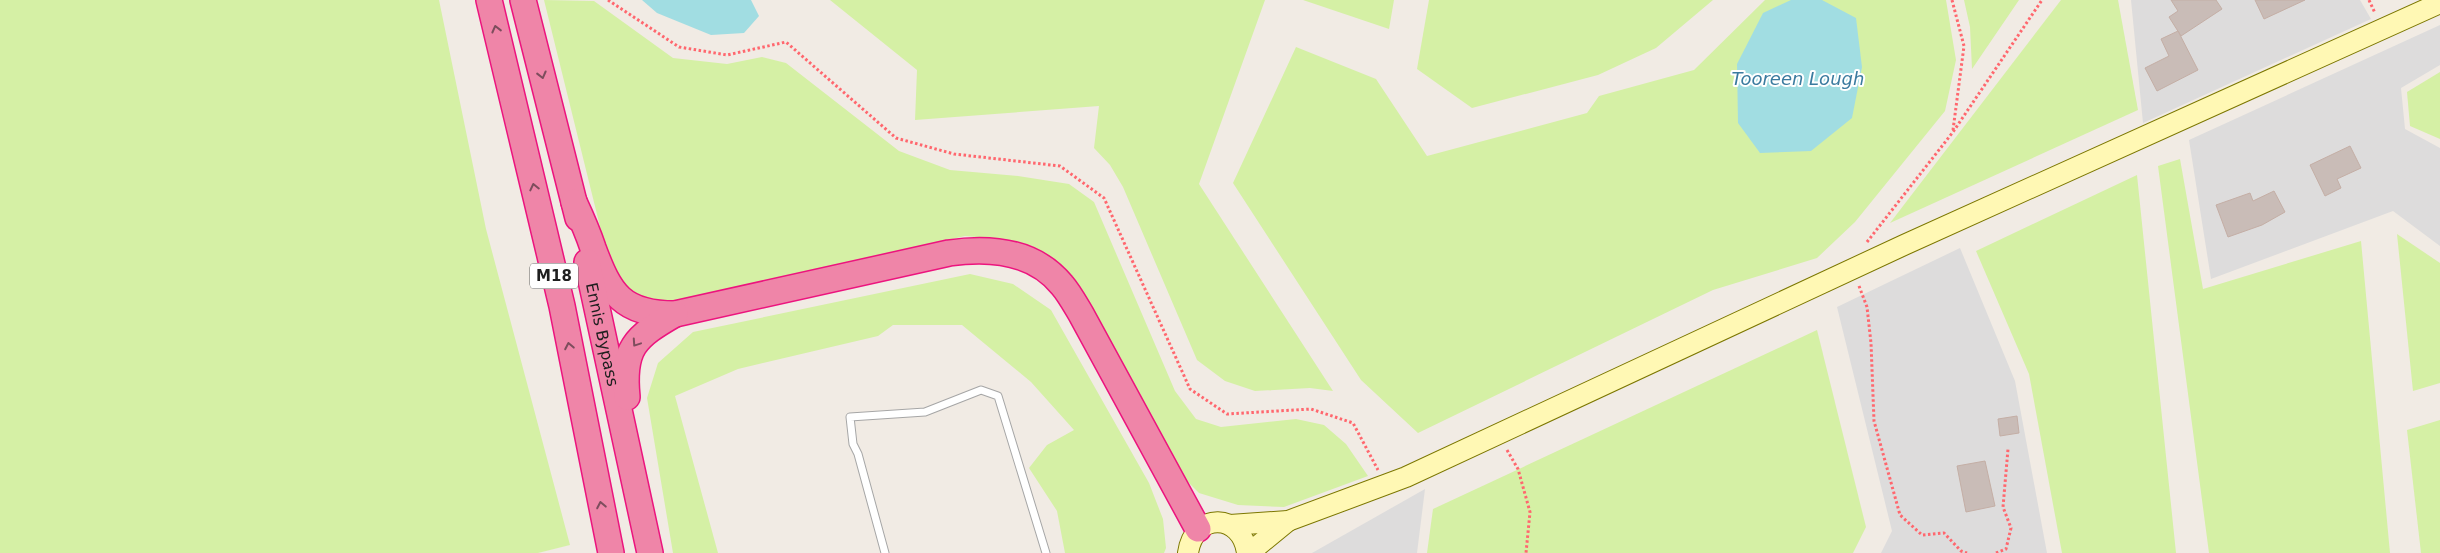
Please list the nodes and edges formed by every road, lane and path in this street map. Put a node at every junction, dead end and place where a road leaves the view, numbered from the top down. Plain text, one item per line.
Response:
1 (489, 0) edge
2 (523, 0) edge
3 (608, 0) edge
4 (1952, 0) edge
5 (2042, 0) edge
6 (2440, 3) edge
7 (1953, 132) junction
8 (574, 202) junction
9 (1865, 244) dead end
10 (1852, 269) junction
11 (674, 314) junction
12 (1498, 434) junction
13 (2008, 449) dead end
14 (1386, 484) junction
15 (1288, 521) junction
16 (1230, 525) junction
17 (1198, 529) junction
18 (649, 547) edge
19 (611, 553) edge
20 (885, 553) edge
21 (1046, 553) edge
22 (1188, 553) edge
23 (1248, 553) edge
24 (1526, 553) edge
25 (1966, 553) edge
26 (1996, 553) edge

19 -> 1 highway, M18
2 -> 8 highway, Ennis Bypass / M18
3 - 14 path
4 - 7 path
5 - 7 path
6 - 10 main road
7 - 9 path
8 - 11 highway
8 - 18 highway, Ennis Bypass / M18
10 - 12 main road
10 - 25 path
11 - 17 highway
11 -> 18 highway
12 - 14 main road
12 - 24 path
13 - 26 path
14 - 15 main road
15 - 16 main road
15 - 23 main road
16 - 17 main road
16 - 23 main road
17 - 22 main road
20 - 21 lane

